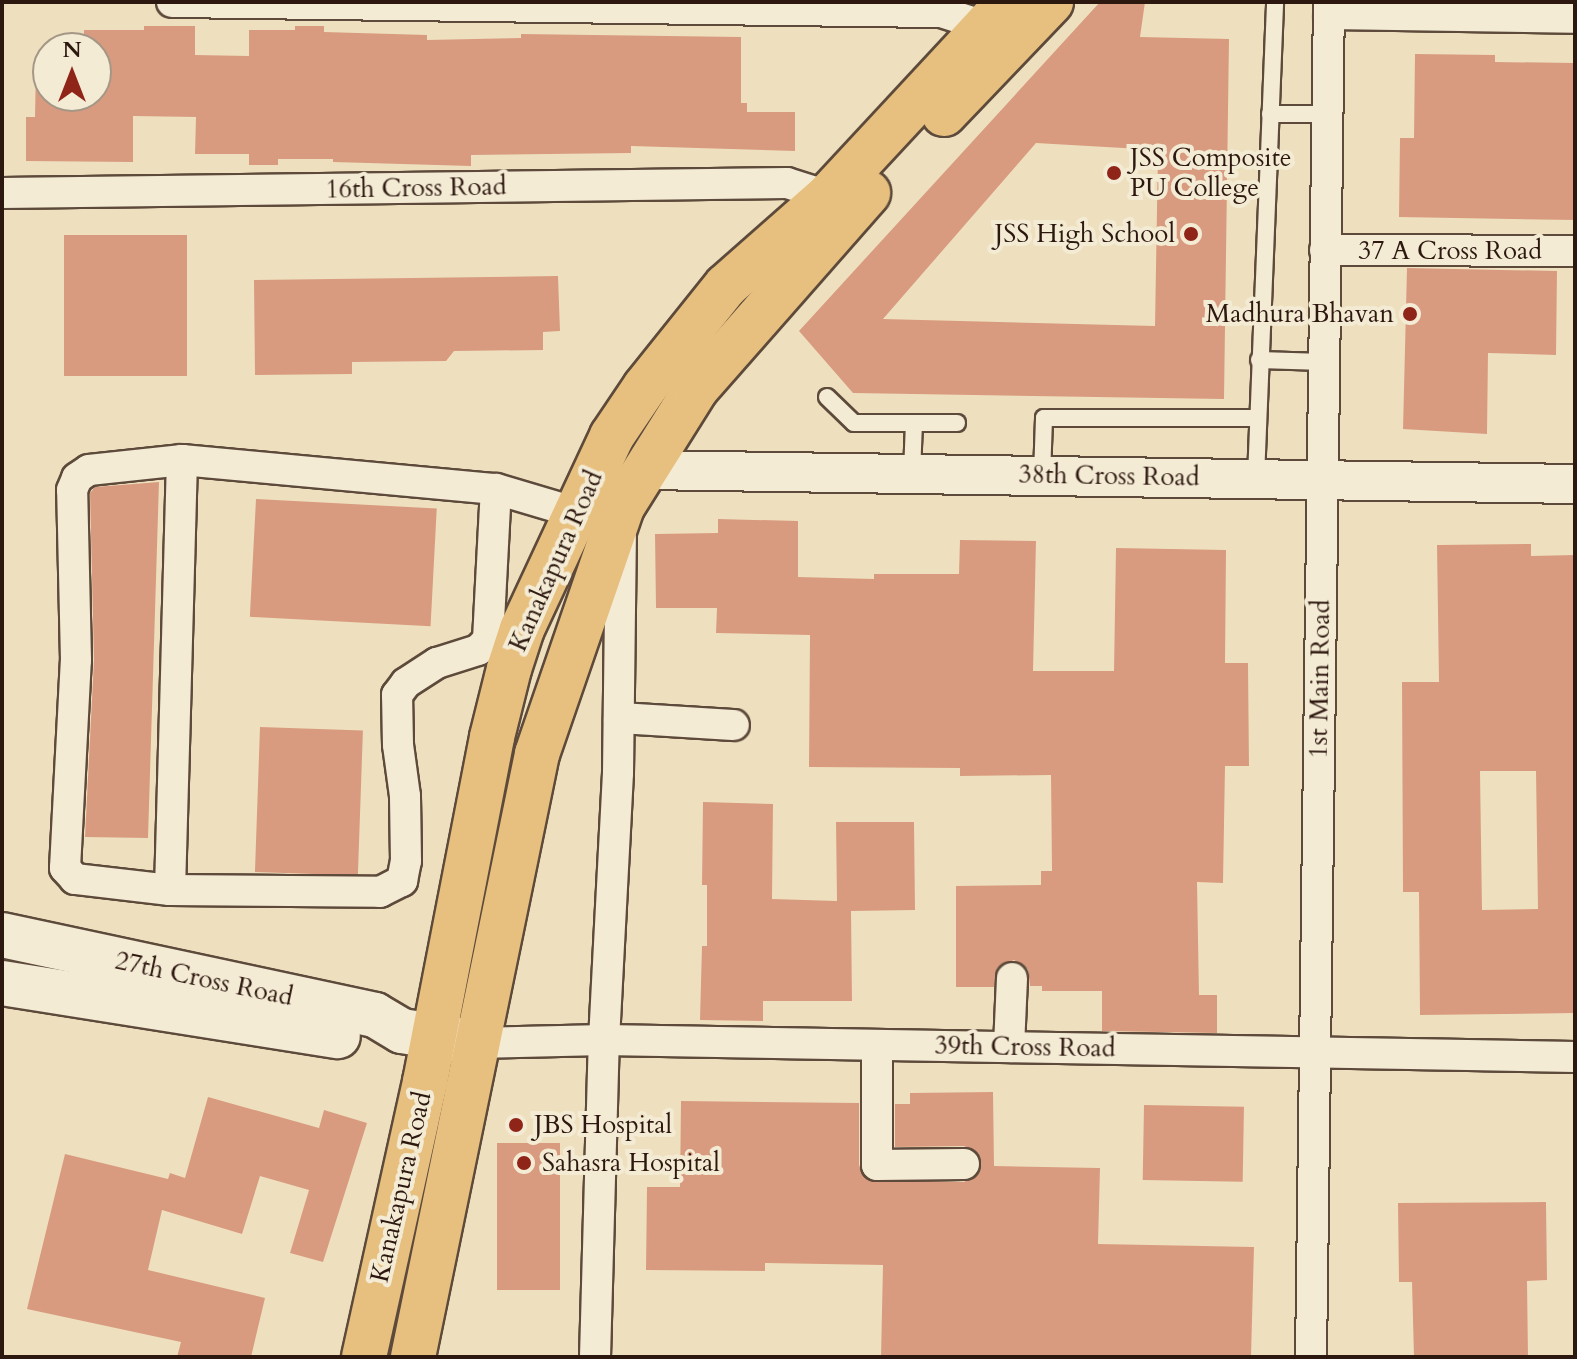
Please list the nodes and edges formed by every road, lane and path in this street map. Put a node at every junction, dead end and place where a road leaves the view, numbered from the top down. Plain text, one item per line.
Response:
1 (172, 2) edge
2 (1051, 2) edge
3 (1275, 2) edge
4 (629, 4) edge
5 (1329, 8) edge
6 (996, 14) edge
7 (1575, 18) edge
8 (1270, 114) junction
9 (1328, 114) junction
10 (2, 193) edge
11 (828, 196) junction
12 (1325, 250) junction
13 (1575, 251) edge
14 (1259, 360) junction
15 (1324, 362) junction
16 (827, 397) dead end
17 (1256, 418) junction
18 (914, 423) junction
19 (957, 423) dead end
20 (182, 460) junction
21 (644, 470) junction
22 (912, 474) junction
23 (1042, 476) junction
24 (1256, 478) junction
25 (1323, 478) junction
26 (1575, 484) edge
27 (496, 489) junction
28 (622, 507) junction
29 (577, 513) junction
30 (619, 718) junction
31 (734, 725) dead end
32 (170, 890) junction
33 (2, 935) edge
34 (1012, 978) dead end
35 (2, 983) edge
36 (438, 1037) junction
37 (604, 1040) junction
38 (877, 1045) junction
39 (1009, 1047) junction
40 (1315, 1052) junction
41 (1575, 1057) edge
42 (964, 1164) dead end
43 (364, 1357) edge
44 (413, 1357) edge
45 (595, 1357) edge
46 (1311, 1357) edge

1 - 4 street
2 - 21 main road, Kanakapura Road
3 - 8 lane
4 - 6 street
5 - 7 street
5 - 9 street, 1st Main Road
6 - 11 main road, Kanakapura Road
8 - 9 lane
8 - 14 lane
9 - 12 street, 1st Main Road
10 - 11 street, 16th Cross Road
11 - 29 main road, Kanakapura Road
12 - 13 street, 37 A Cross Road
12 - 15 street, 1st Main Road
14 - 15 lane
14 - 17 lane
15 - 25 street, 1st Main Road
16 - 18 lane
17 - 23 lane
17 - 24 lane
18 - 19 lane
18 - 22 lane
20 - 27 street
20 - 32 street
20 - 32 street
21 - 22 street, 38th Cross Road
21 - 28 main road, Kanakapura Road
22 - 23 street, 38th Cross Road
23 - 24 street, 38th Cross Road
24 - 25 street, 38th Cross Road
25 - 26 street, 38th Cross Road
25 - 40 street, 1st Main Road
27 - 29 street
27 - 32 street
28 - 30 street
28 - 36 main road, Kanakapura Road
29 - 36 main road, Kanakapura Road
30 - 31 street
30 - 37 street
33 - 36 main road, 27th Cross Road
34 - 39 street
35 - 36 main road, 27th Cross Road
36 - 37 street, 39th Cross Road
36 - 43 main road, Kanakapura Road
36 - 44 main road, Kanakapura Road
37 - 38 street, 39th Cross Road
37 - 45 street
38 - 39 street, 39th Cross Road
38 - 42 street
39 - 40 street, 39th Cross Road
40 - 41 street, 39th Cross Road
40 - 46 street, 1st Main Road

